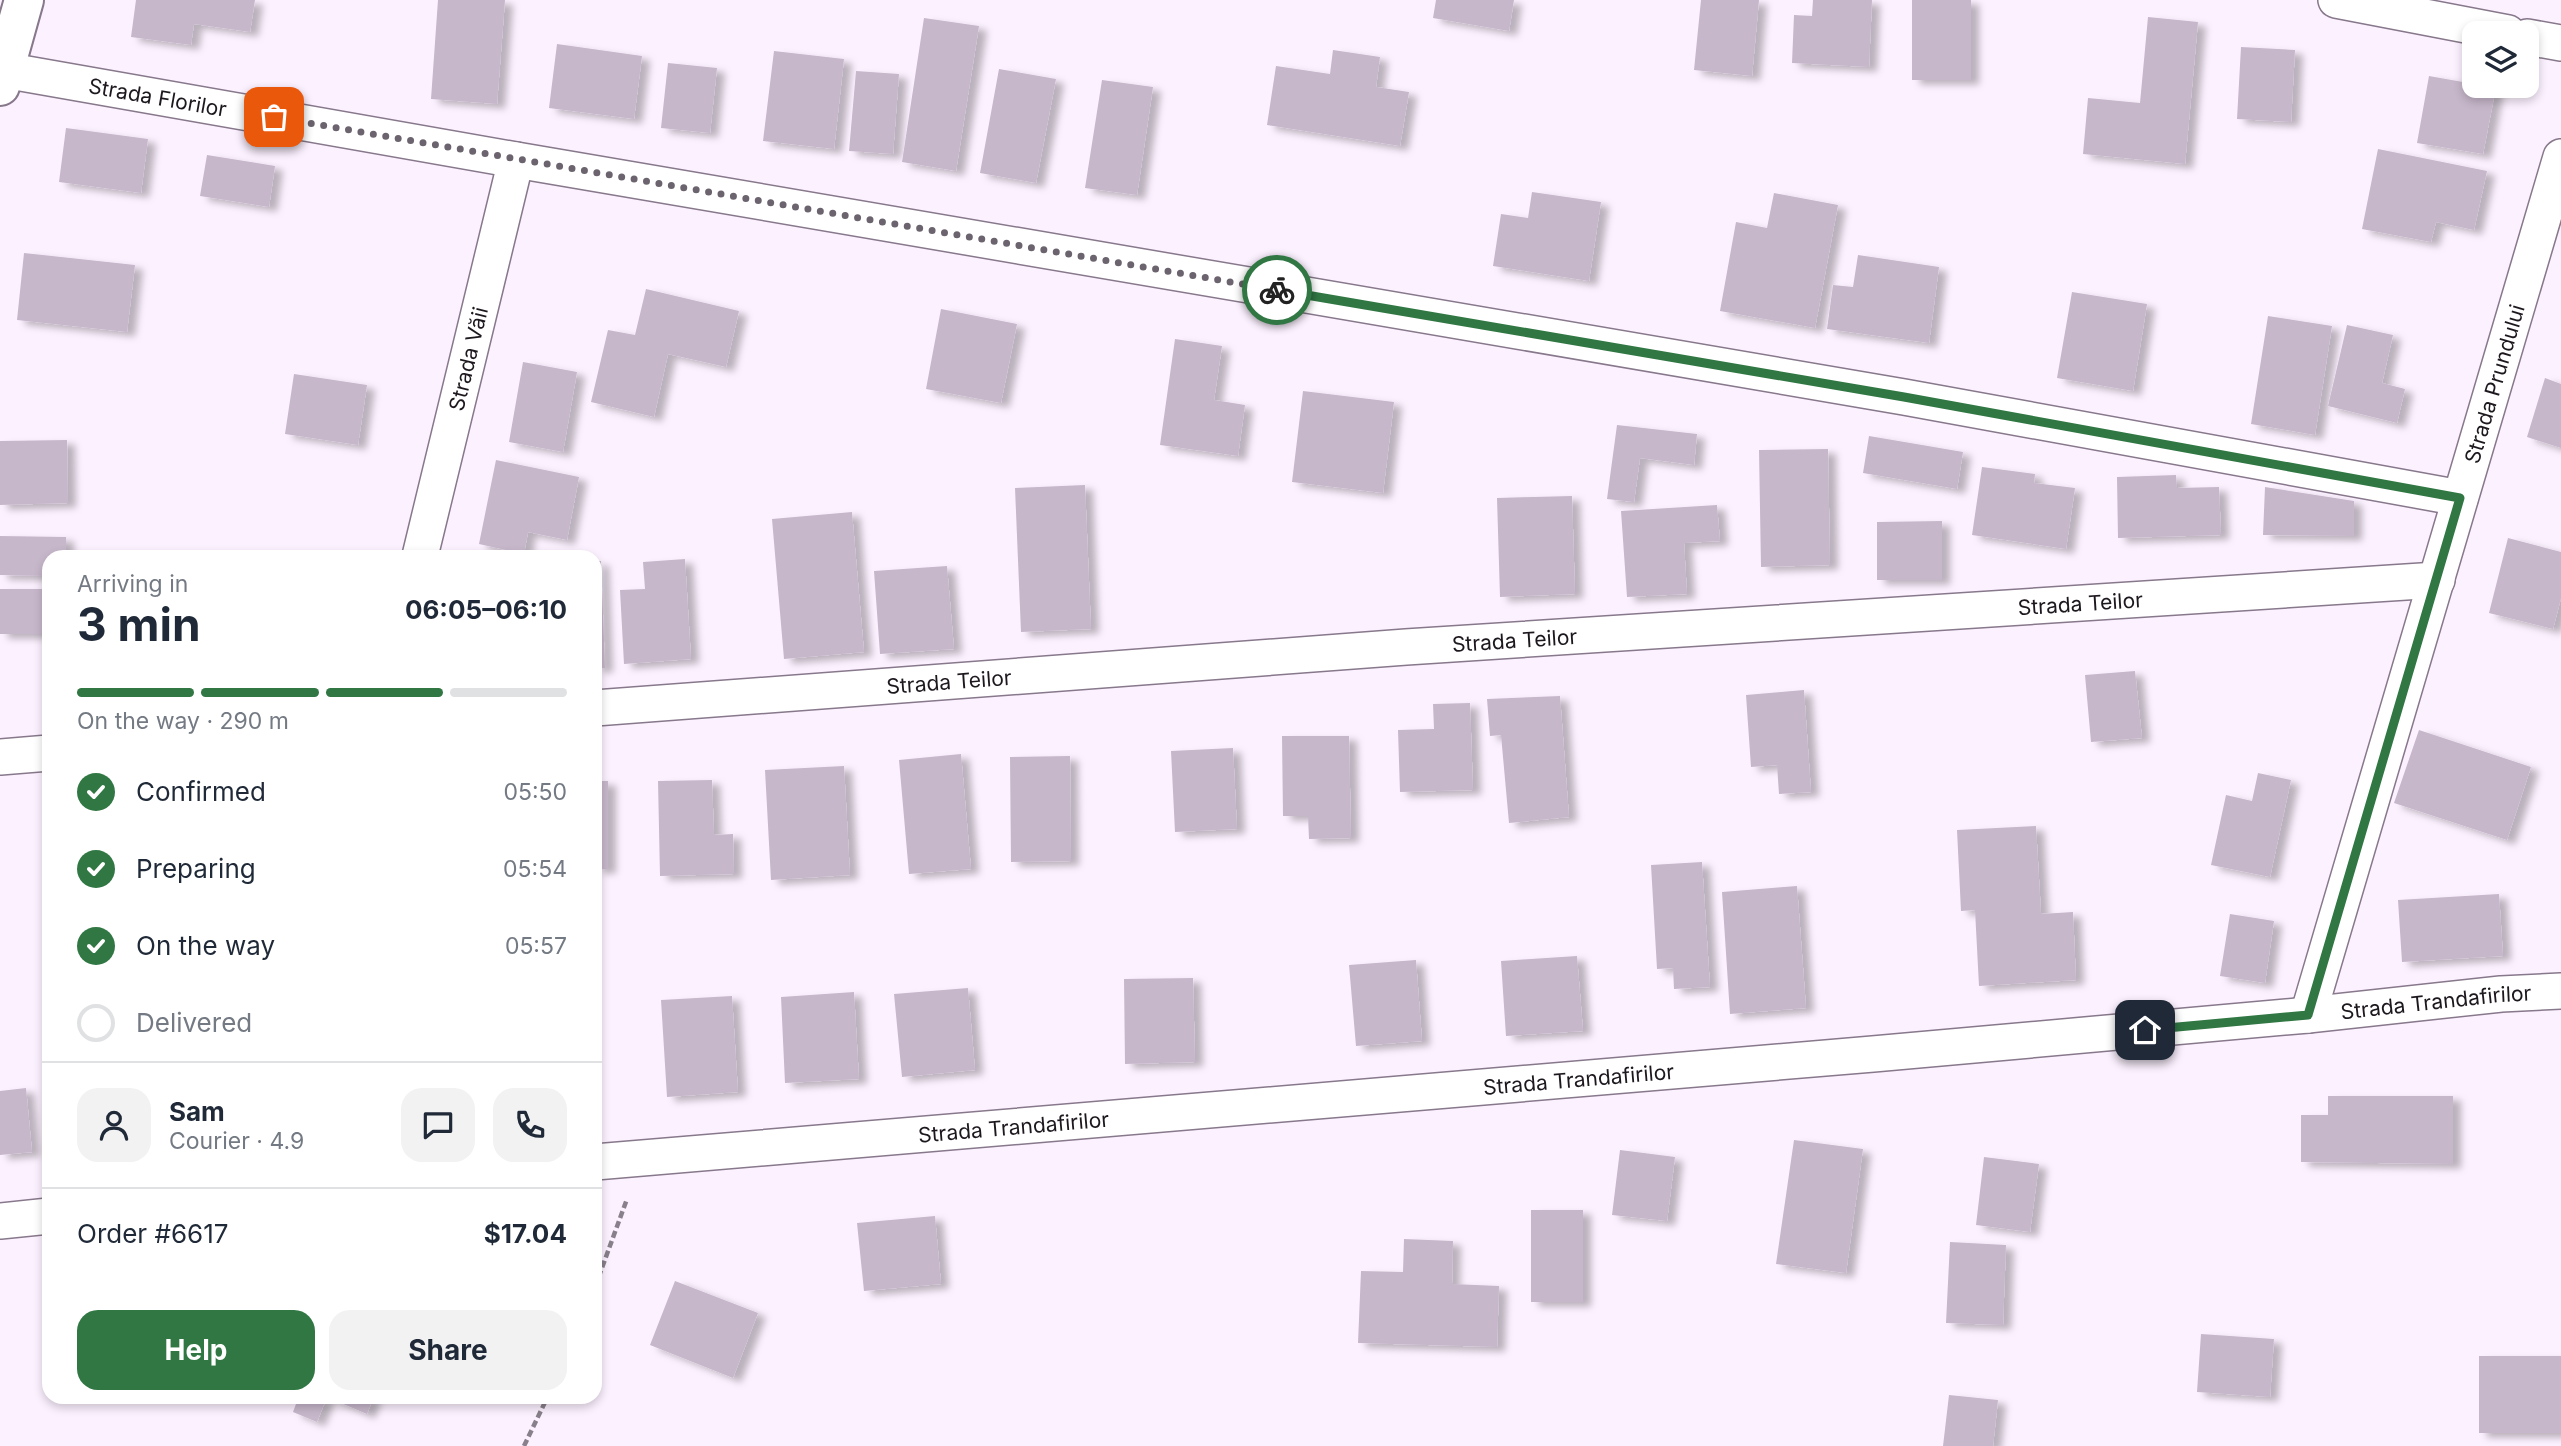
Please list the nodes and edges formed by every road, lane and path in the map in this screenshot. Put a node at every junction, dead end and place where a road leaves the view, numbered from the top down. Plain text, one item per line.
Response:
1 (23, 0) edge
2 (2336, 0) edge
3 (2462, 24) edge
4 (2539, 39) edge
5 (2561, 43) edge
6 (2, 78) edge
7 (2561, 157) edge
8 (516, 160) junction
9 (2460, 498) junction
10 (421, 550) edge
11 (2437, 580) junction
12 (602, 707) edge
13 (42, 754) edge
14 (0, 757) edge
15 (2561, 991) edge
16 (2308, 1015) junction
17 (641, 1157) junction
18 (602, 1161) edge
19 (42, 1217) edge
20 (0, 1221) edge
21 (602, 1271) edge
22 (544, 1404) edge
23 (524, 1446) edge

1 - 6 main road
2 - 3 street
4 - 5 street
6 - 8 street, Strada Florilor
7 - 9 street, Strada Prundului
8 - 9 street, Strada Florilor
8 - 10 street, Strada Văii
9 - 11 street, Strada Prundului
11 - 12 street, Strada Teilor
11 - 16 street, Strada Prundului
13 - 14 street
15 - 16 street, Strada Trandafirilor
16 - 17 street, Strada Trandafirilor
17 - 18 street, Strada Trandafirilor
17 - 21 path
19 - 20 street
22 - 23 path

